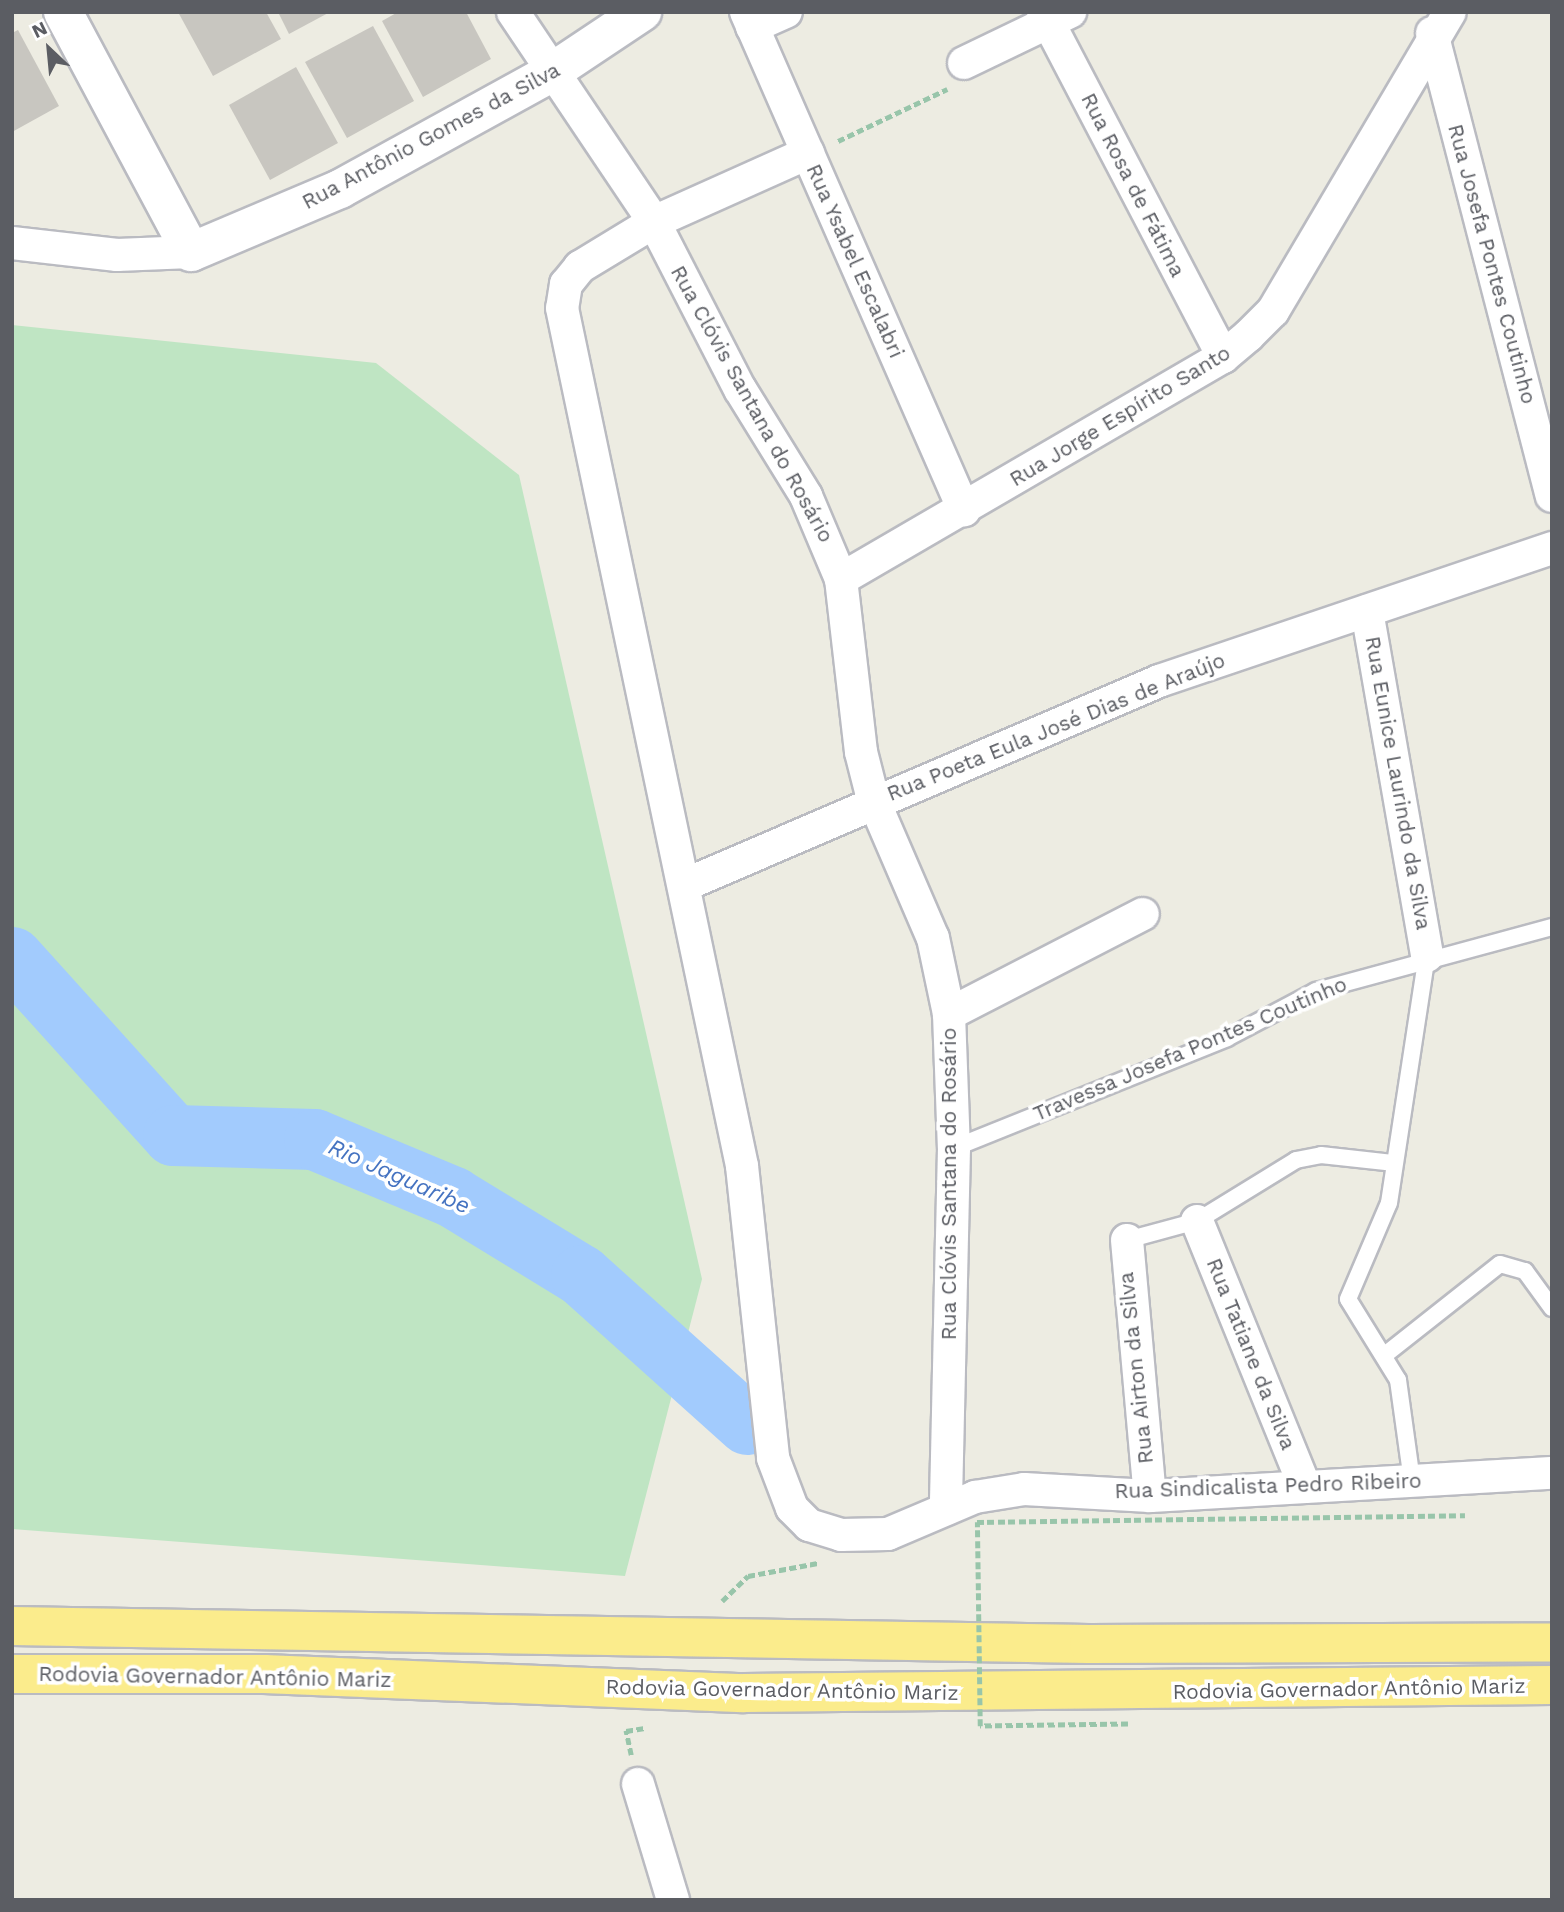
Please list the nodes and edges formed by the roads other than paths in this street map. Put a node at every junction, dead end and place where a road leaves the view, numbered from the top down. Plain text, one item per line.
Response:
1 (63, 12) edge
2 (513, 12) edge
3 (642, 12) edge
4 (786, 12) edge
5 (1054, 15) edge
6 (749, 20) edge
7 (1441, 22) edge
8 (964, 63) road end
9 (549, 74) junction
10 (808, 153) junction
11 (654, 222) junction
12 (12, 243) edge
13 (191, 252) junction
14 (1223, 357) junction
15 (1552, 496) edge
16 (964, 510) junction
17 (1552, 548) edge
18 (841, 579) junction
19 (1367, 611) junction
20 (873, 799) junction
21 (687, 884) junction
22 (1143, 914) dead end
23 (1552, 927) edge
24 (1427, 956) junction
25 (949, 1014) junction
26 (954, 1148) junction
27 (1393, 1163) junction
28 (1197, 1221) junction
29 (1127, 1240) joint
30 (1552, 1308) edge
31 (1386, 1354) junction
32 (1552, 1473) edge
33 (1412, 1481) junction
34 (1305, 1487) junction
35 (1150, 1496) junction
36 (946, 1509) junction
37 (12, 1626) edge
38 (1552, 1642) edge
39 (12, 1674) edge
40 (1552, 1685) edge
41 (638, 1784) dead end
42 (673, 1900) edge

1 - 13 street
2 - 9 street, Rua Clóvis Santana do Rosário
3 - 9 street, Rua Antônio Gomes da Silva
4 - 6 street
5 - 8 street
5 - 14 street, Rua Rosa de Fátima
6 - 10 street, Rua Ysabel Escalabri
7 - 14 street, Rua Jorge Espírito Santo
7 - 15 street, Rua Josefa Pontes Coutinho
9 - 11 street, Rua Clóvis Santana do Rosário
9 - 13 street, Rua Antônio Gomes da Silva
10 - 11 street, Rua Sindicalista Pedro Ribeiro
10 - 16 street, Rua Ysabel Escalabri
11 - 18 street, Rua Clóvis Santana do Rosário
11 - 21 street, Rua Sindicalista Pedro Ribeiro
12 - 13 street
14 - 16 street, Rua Jorge Espírito Santo
16 - 18 street, Rua Jorge Espírito Santo
17 - 19 street, Rua Poeta Eula José Dias de Araújo
18 - 20 street, Rua Clóvis Santana do Rosário
19 - 20 street, Rua Poeta Eula José Dias de Araújo
19 - 24 street, Rua Eunice Laurindo da Silva
20 - 21 street, Rua Poeta Eula José Dias de Araújo
20 - 25 street, Rua Clóvis Santana do Rosário
21 - 36 street, Rua Sindicalista Pedro Ribeiro
22 - 25 street
23 - 24 lane, Travessa Josefa Pontes Coutinho
24 - 26 lane, Travessa Josefa Pontes Coutinho
24 - 27 lane
25 - 26 street, Rua Clóvis Santana do Rosário
26 - 36 street, Rua Clóvis Santana do Rosário
27 - 28 lane
27 - 31 lane
28 - 29 lane
28 - 34 street, Rua Tatiane da Silva
29 - 35 street, Rua Airton da Silva
30 - 31 lane
31 - 33 lane
32 - 33 street, Rua Sindicalista Pedro Ribeiro
33 - 34 street, Rua Sindicalista Pedro Ribeiro
34 - 35 street, Rua Sindicalista Pedro Ribeiro
35 - 36 street, Rua Sindicalista Pedro Ribeiro
37 - 38 highway, Rodovia Governador Antônio Mariz
39 - 40 highway, Rodovia Governador Antônio Mariz
41 - 42 street

